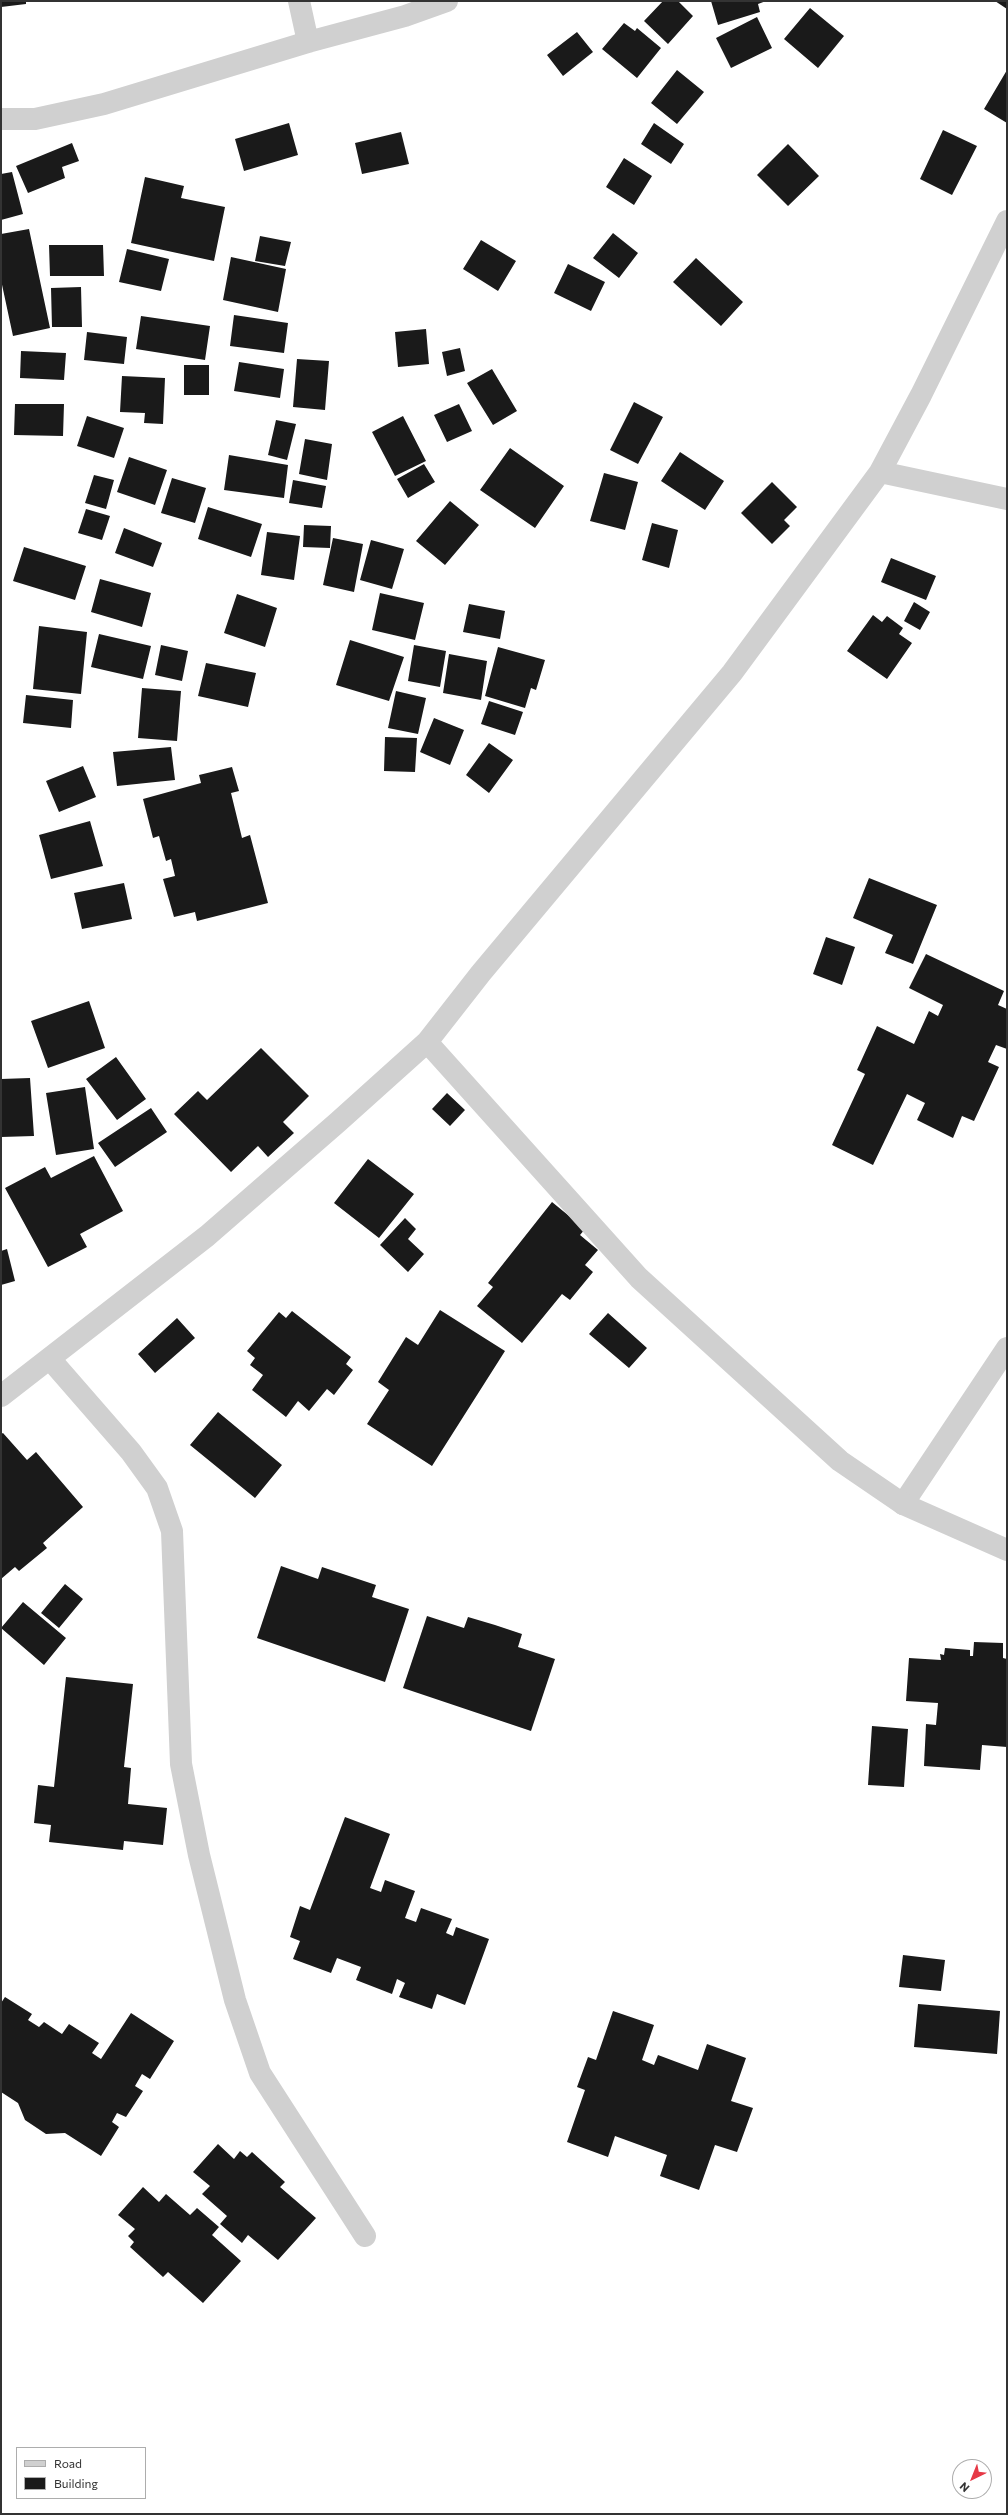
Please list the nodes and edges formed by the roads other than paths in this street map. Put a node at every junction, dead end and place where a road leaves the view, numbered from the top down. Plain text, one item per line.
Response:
1 (299, 1) edge
2 (447, 1) edge
3 (308, 42) junction
4 (1, 119) edge
5 (1007, 221) edge
6 (880, 472) junction
7 (1007, 499) edge
8 (427, 1042) junction
9 (1007, 1348) edge
10 (50, 1359) junction
11 (1, 1396) edge
12 (903, 1504) junction
13 (1007, 1550) edge
14 (365, 2236) dead end

1 - 3 street
2 - 3 street
3 - 4 street
5 - 6 street
6 - 7 street
6 - 8 street
8 - 10 street
8 - 12 street
9 - 12 street
10 - 11 street
10 - 14 street
12 - 13 street

